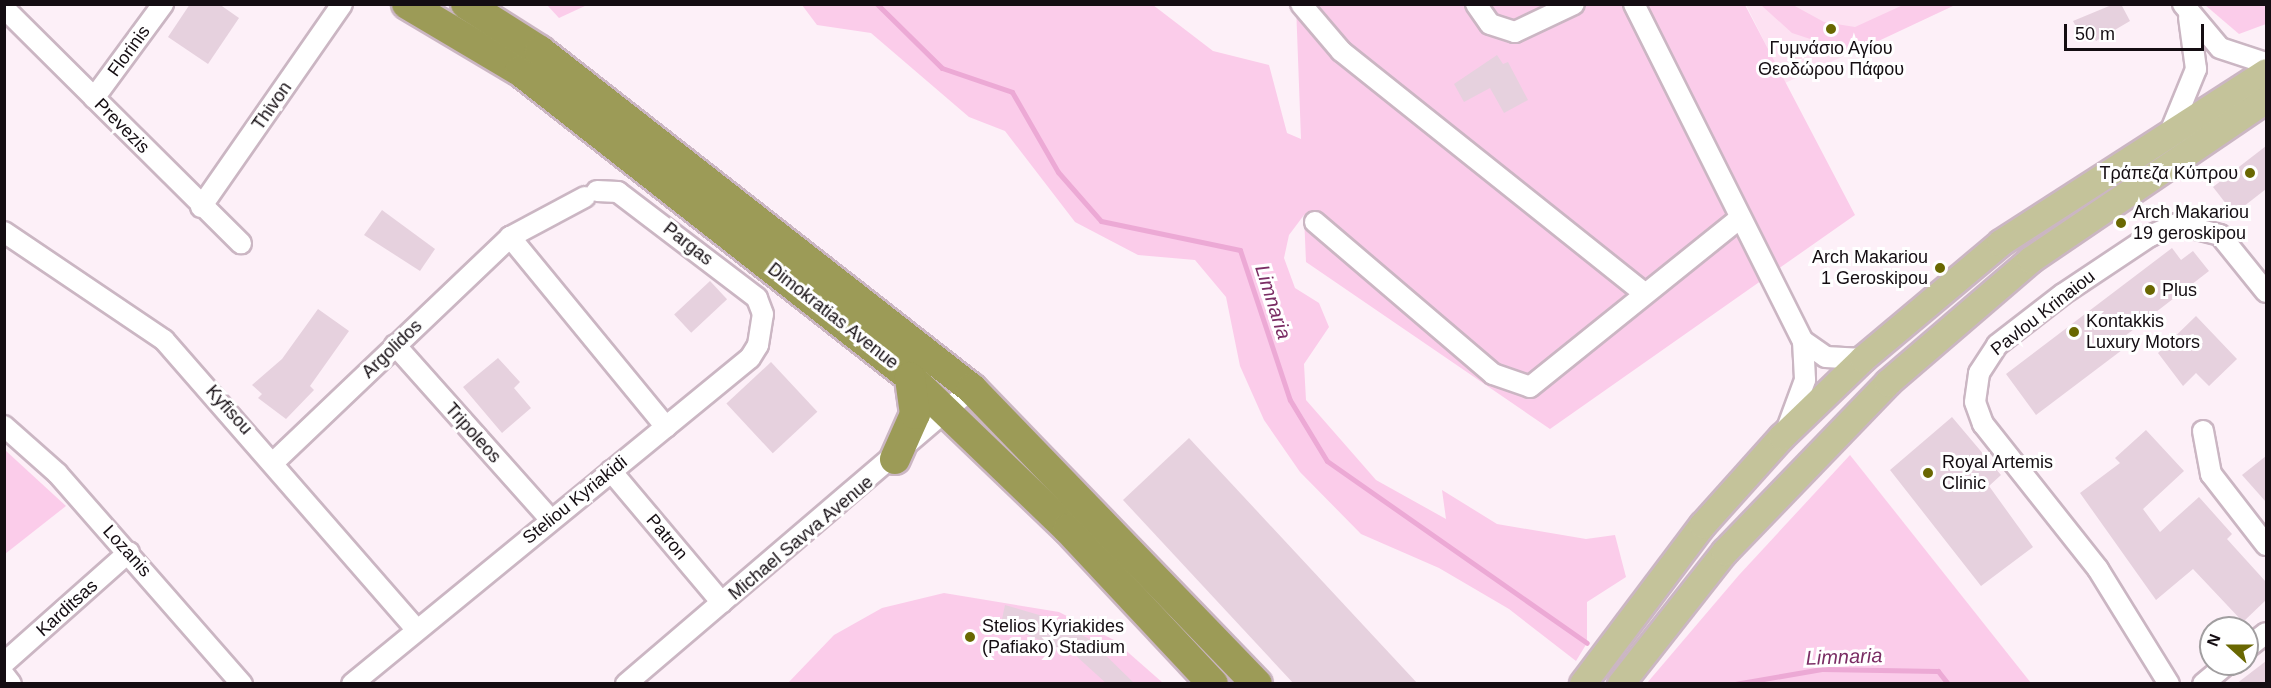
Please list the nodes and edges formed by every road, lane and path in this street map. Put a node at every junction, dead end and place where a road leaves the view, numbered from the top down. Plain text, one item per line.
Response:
1 (163, 4) edge
2 (342, 4) edge
3 (407, 4) edge
4 (466, 4) edge
5 (1301, 4) edge
6 (1476, 4) edge
7 (1574, 4) edge
8 (1634, 4) edge
9 (4, 8) edge
10 (2186, 11) edge
11 (2266, 63) edge
12 (2266, 72) edge
13 (94, 98) junction
14 (2266, 100) edge
15 (2171, 130) junction
16 (618, 192) joint
17 (201, 207) junction
18 (1740, 218) junction
19 (1315, 222) dead end
20 (4, 232) edge
21 (510, 237) junction
22 (241, 243) dead end
23 (2266, 292) edge
24 (1644, 293) junction
25 (757, 298) joint
26 (1803, 341) junction
27 (394, 345) junction
28 (1863, 359) junction
29 (910, 376) junction
30 (972, 389) junction
31 (946, 412) junction
32 (4, 426) edge
33 (666, 427) junction
34 (2204, 431) dead end
35 (1782, 437) junction
36 (896, 459) junction
37 (274, 461) junction
38 (611, 471) junction
39 (551, 520) junction
40 (2266, 545) edge
41 (129, 552) junction
42 (722, 603) junction
43 (416, 629) junction
44 (4, 663) edge
45 (4, 675) edge
46 (11, 684) edge
47 (242, 684) edge
48 (352, 684) edge
49 (626, 684) edge
50 (1213, 684) edge
51 (1257, 684) edge
52 (1583, 684) edge
53 (1621, 684) edge
54 (2169, 684) edge

1 - 13 street, Florinis
2 - 17 street, Thivon
3 - 29 highway, Dimokratias Avenue
4 - 30 highway, Dimokratias Avenue
5 - 24 street
6 - 7 street
8 - 18 street
9 - 13 street, Prevezis
10 - 11 street
10 - 15 street
12 - 15 main road
13 - 17 street, Prevezis
14 - 53 main road
15 - 28 main road
16 - 21 street, Argolidos
16 - 25 street, Pargas
17 - 22 street, Prevezis
18 - 24 street
18 - 26 street
19 - 24 street
20 - 37 street, Kyfisou
21 - 27 street, Argolidos
21 - 33 street
23 - 54 street, Pavlou Krinaiou
25 - 33 street, Steliou Kyriakidi
26 - 28 street
26 - 35 street
27 - 37 street, Argolidos
27 - 39 street, Tripoleos
28 - 35 main road
29 - 31 highway, Dimokratias Avenue
29 - 36 highway
30 - 31 street, Michael Savva Avenue
30 - 51 highway, Dimokratias Avenue
31 - 36 street, Michael Savva Avenue
31 - 50 highway, Dimokratias Avenue
32 - 41 street, Lozanis
33 - 38 street, Steliou Kyriakidi
34 - 40 street
35 - 52 main road
36 - 42 street, Michael Savva Avenue
37 - 43 street, Kyfisou
38 - 39 street, Steliou Kyriakidi
38 - 42 street, Patron
39 - 43 street, Steliou Kyriakidi
41 - 44 street, Karditsas
41 - 47 street, Lozanis
42 - 49 street, Michael Savva Avenue
43 - 48 street, Steliou Kyriakidi
45 - 46 street

